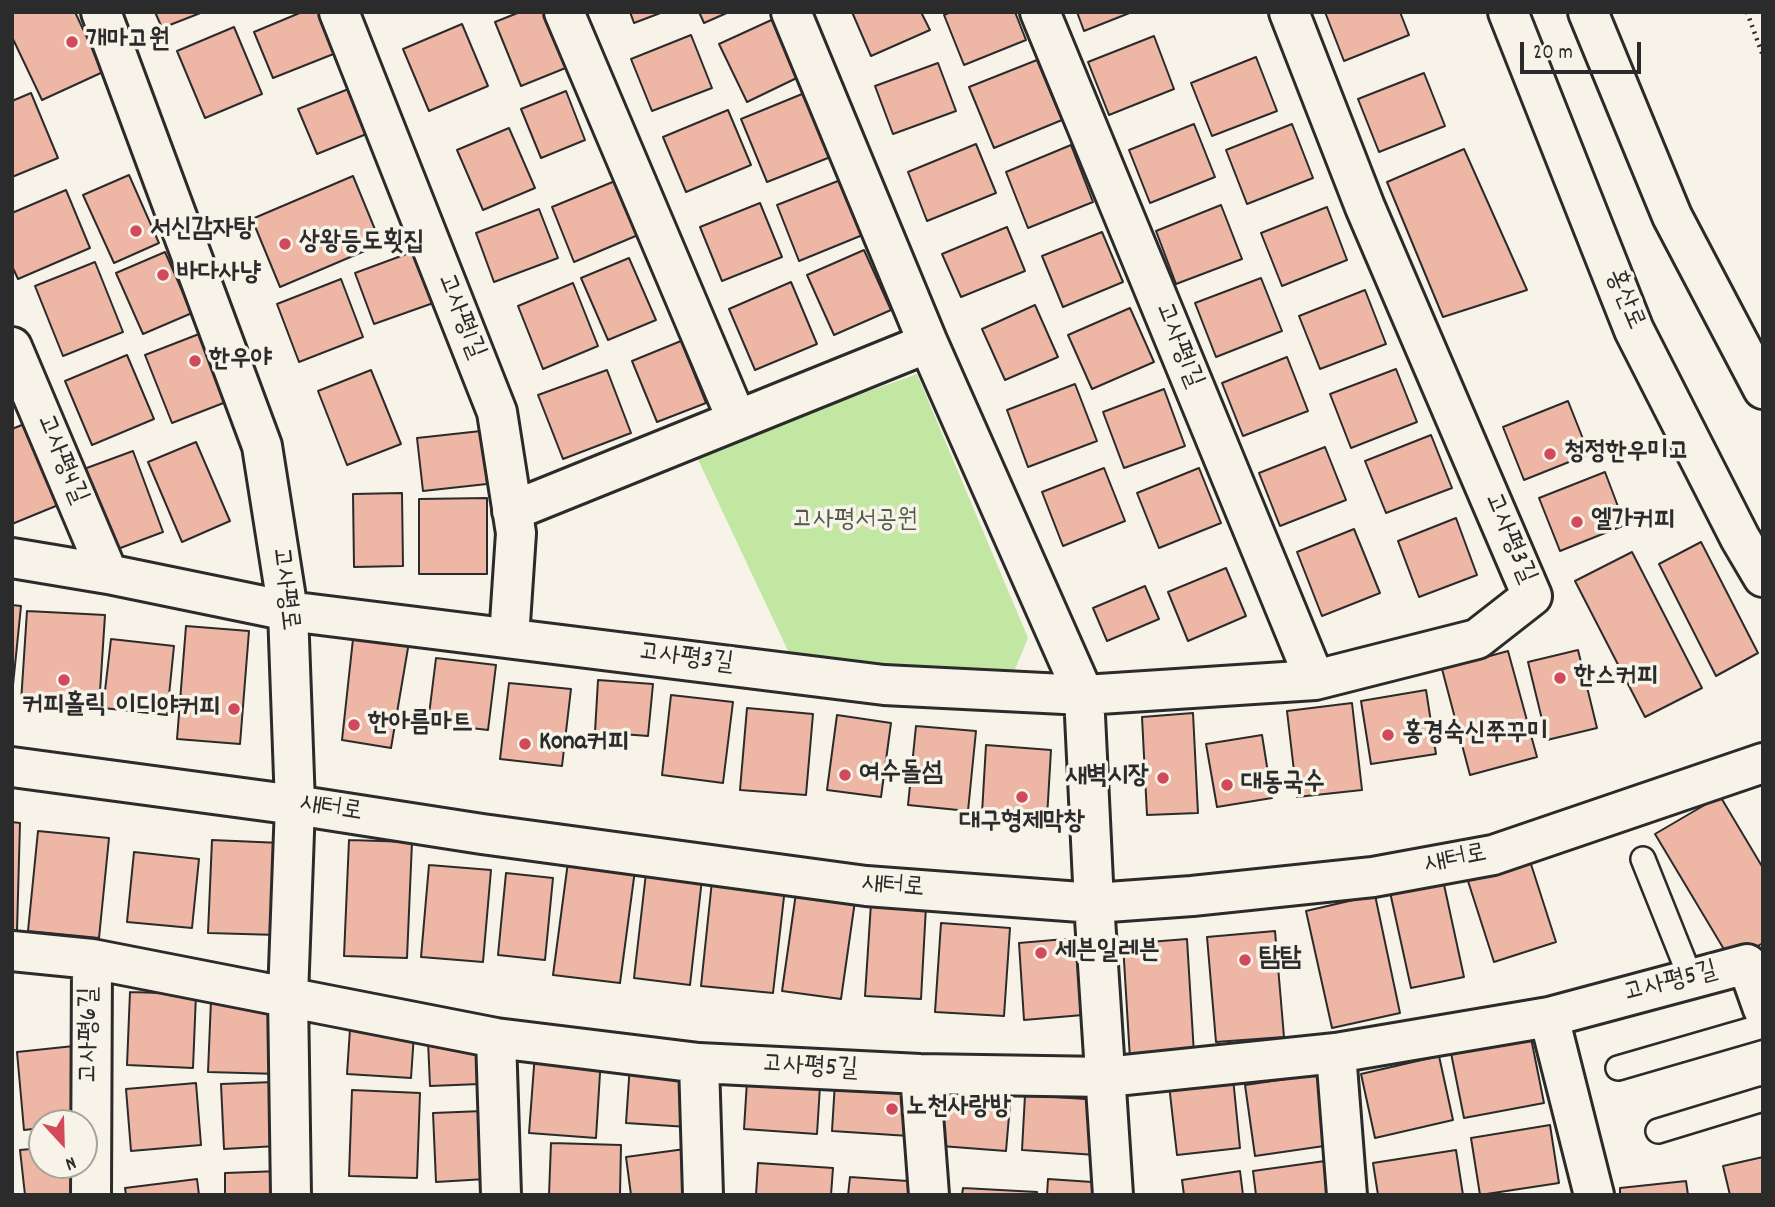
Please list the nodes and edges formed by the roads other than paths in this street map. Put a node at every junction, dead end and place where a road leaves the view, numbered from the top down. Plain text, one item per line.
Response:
1 (101, 12) edge
2 (339, 12) edge
3 (564, 12) edge
4 (792, 12) edge
5 (1040, 12) edge
6 (1289, 12) edge
7 (1508, 12) edge
8 (1588, 12) edge
9 (928, 342) junction
10 (12, 347) edge
11 (1763, 389) edge
12 (737, 420) junction
13 (512, 511) junction
14 (12, 558) edge
15 (108, 573) junction
16 (1763, 577) edge
17 (288, 611) junction
18 (509, 638) junction
19 (1315, 680) junction
20 (1084, 695) junction
21 (1763, 763) edge
22 (12, 767) edge
23 (295, 804) junction
24 (1643, 859) dead end
25 (1094, 903) junction
26 (12, 951) edge
27 (92, 958) junction
28 (1690, 979) junction
29 (288, 996) junction
30 (1763, 1009) edge
31 (1549, 1017) junction
32 (1763, 1026) edge
33 (496, 1038) junction
34 (1336, 1053) junction
35 (699, 1063) junction
36 (1618, 1068) dead end
37 (920, 1074) junction
38 (1106, 1077) junction
39 (1763, 1099) edge
40 (1658, 1131) dead end
41 (91, 1195) edge
42 (291, 1195) edge
43 (501, 1195) edge
44 (704, 1195) edge
45 (929, 1195) edge
46 (1113, 1195) edge
47 (1347, 1195) edge
48 (1594, 1195) edge

1 - 17 street, 고사평로
2 - 13 street, 고사평1길
3 - 12 street
4 - 9 street
5 - 19 street, 고사평1길
6 - 19 street, 고사평3길
7 - 16 street, 홍산로
8 - 11 street
9 - 12 street
9 - 20 street
10 - 15 street, 고사평4길
12 - 13 street
13 - 18 street, 고사평1길
14 - 15 street
15 - 17 street
17 - 18 street, 고사평3길
17 - 23 street, 고사평로
18 - 20 street, 고사평3길
19 - 20 street, 고사평3길
20 - 25 street
21 - 25 street, 새터로
22 - 23 street, 새터로
23 - 25 street, 새터로
23 - 29 street, 고사평로
24 - 28 lane
25 - 38 street
26 - 27 street, 고사평6길
27 - 29 street, 고사평6길
27 - 41 street, 고사평6길
28 - 30 street, 고사평5길
28 - 31 street, 고사평5길
29 - 33 street, 고사평5길
29 - 42 street, 고사평로
31 - 34 street, 고사평5길
31 - 48 street
32 - 36 lane
33 - 35 street, 고사평5길
33 - 43 street
34 - 38 street, 고사평5길
34 - 47 street
35 - 37 street, 고사평5길
35 - 44 street
37 - 38 street, 고사평5길
37 - 45 street
38 - 46 street
39 - 40 lane

